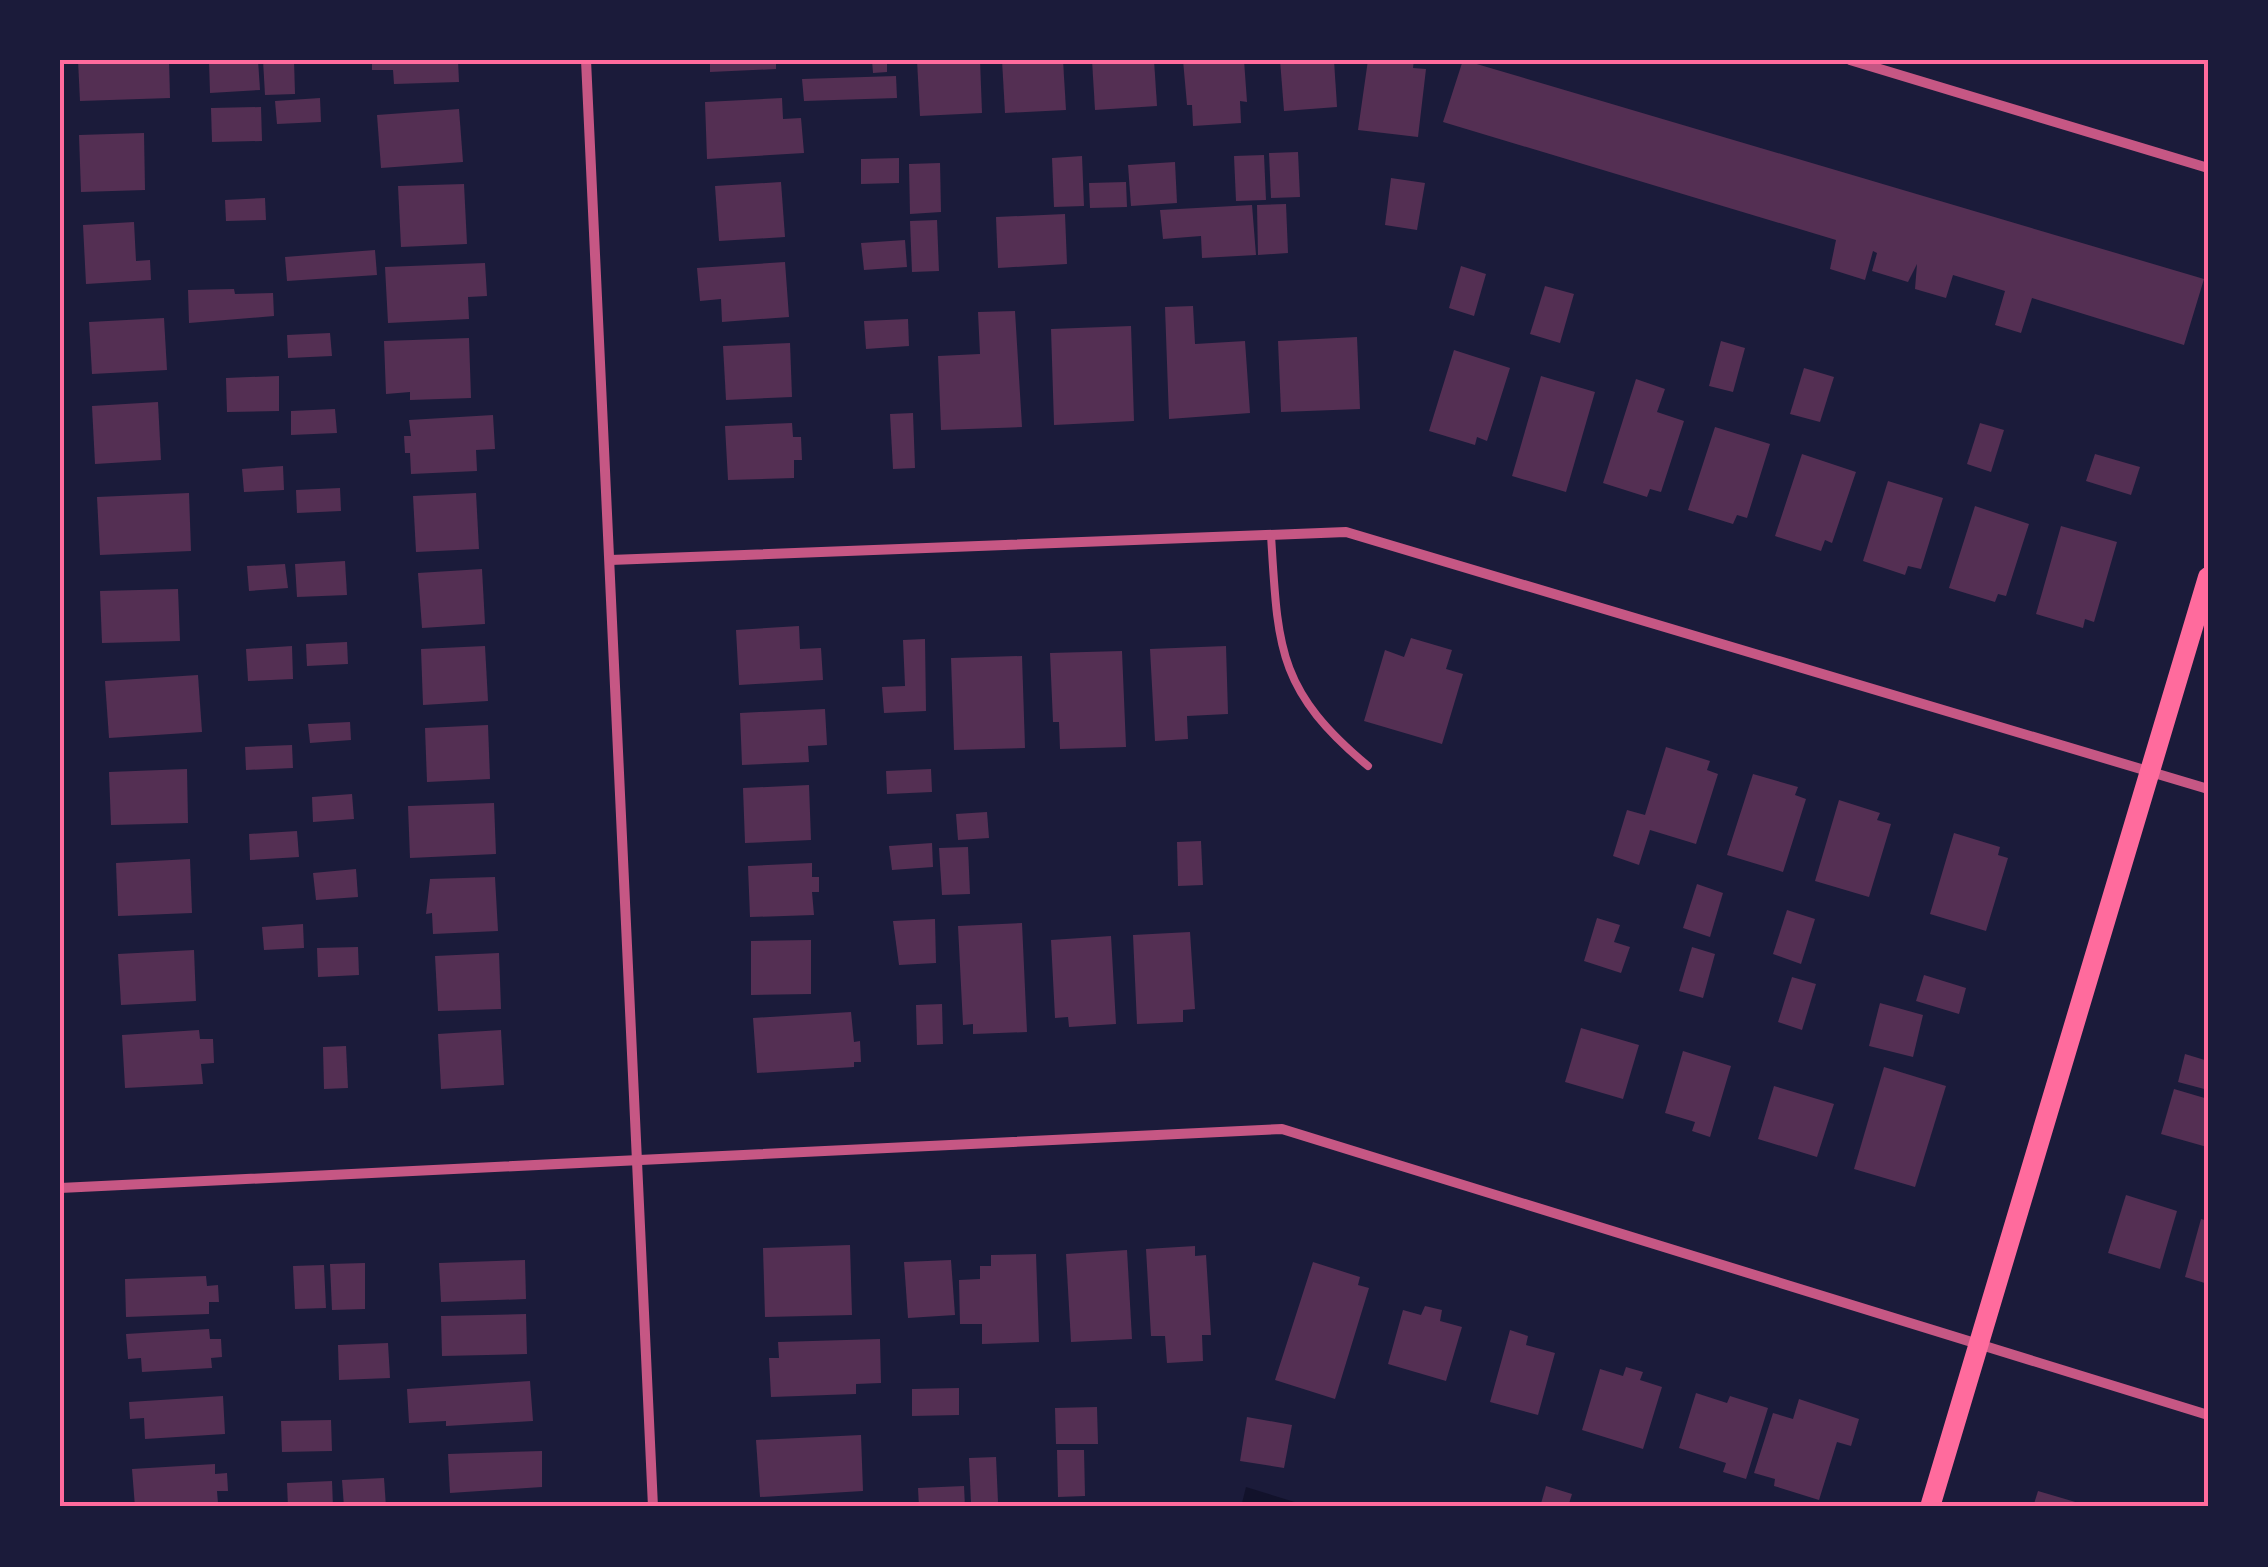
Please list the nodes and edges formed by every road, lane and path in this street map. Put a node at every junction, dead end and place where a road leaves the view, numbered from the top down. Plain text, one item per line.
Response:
1 (586, 60) edge
2 (1850, 60) edge
3 (2208, 168) edge
4 (1271, 534) junction
5 (610, 560) junction
6 (2208, 577) edge
7 (1368, 766) dead end
8 (2150, 772) junction
9 (2208, 789) edge
10 (637, 1161) junction
11 (60, 1188) edge
12 (1978, 1345) junction
13 (2208, 1415) edge
14 (652, 1507) edge
15 (1930, 1507) edge

1 - 5 street
2 - 3 street
4 - 5 street
4 - 7 lane
4 - 8 street
5 - 10 street
6 - 8 main road
8 - 9 street
8 - 12 main road
10 - 11 street
10 - 12 street
10 - 14 street
12 - 13 street
12 - 15 main road

